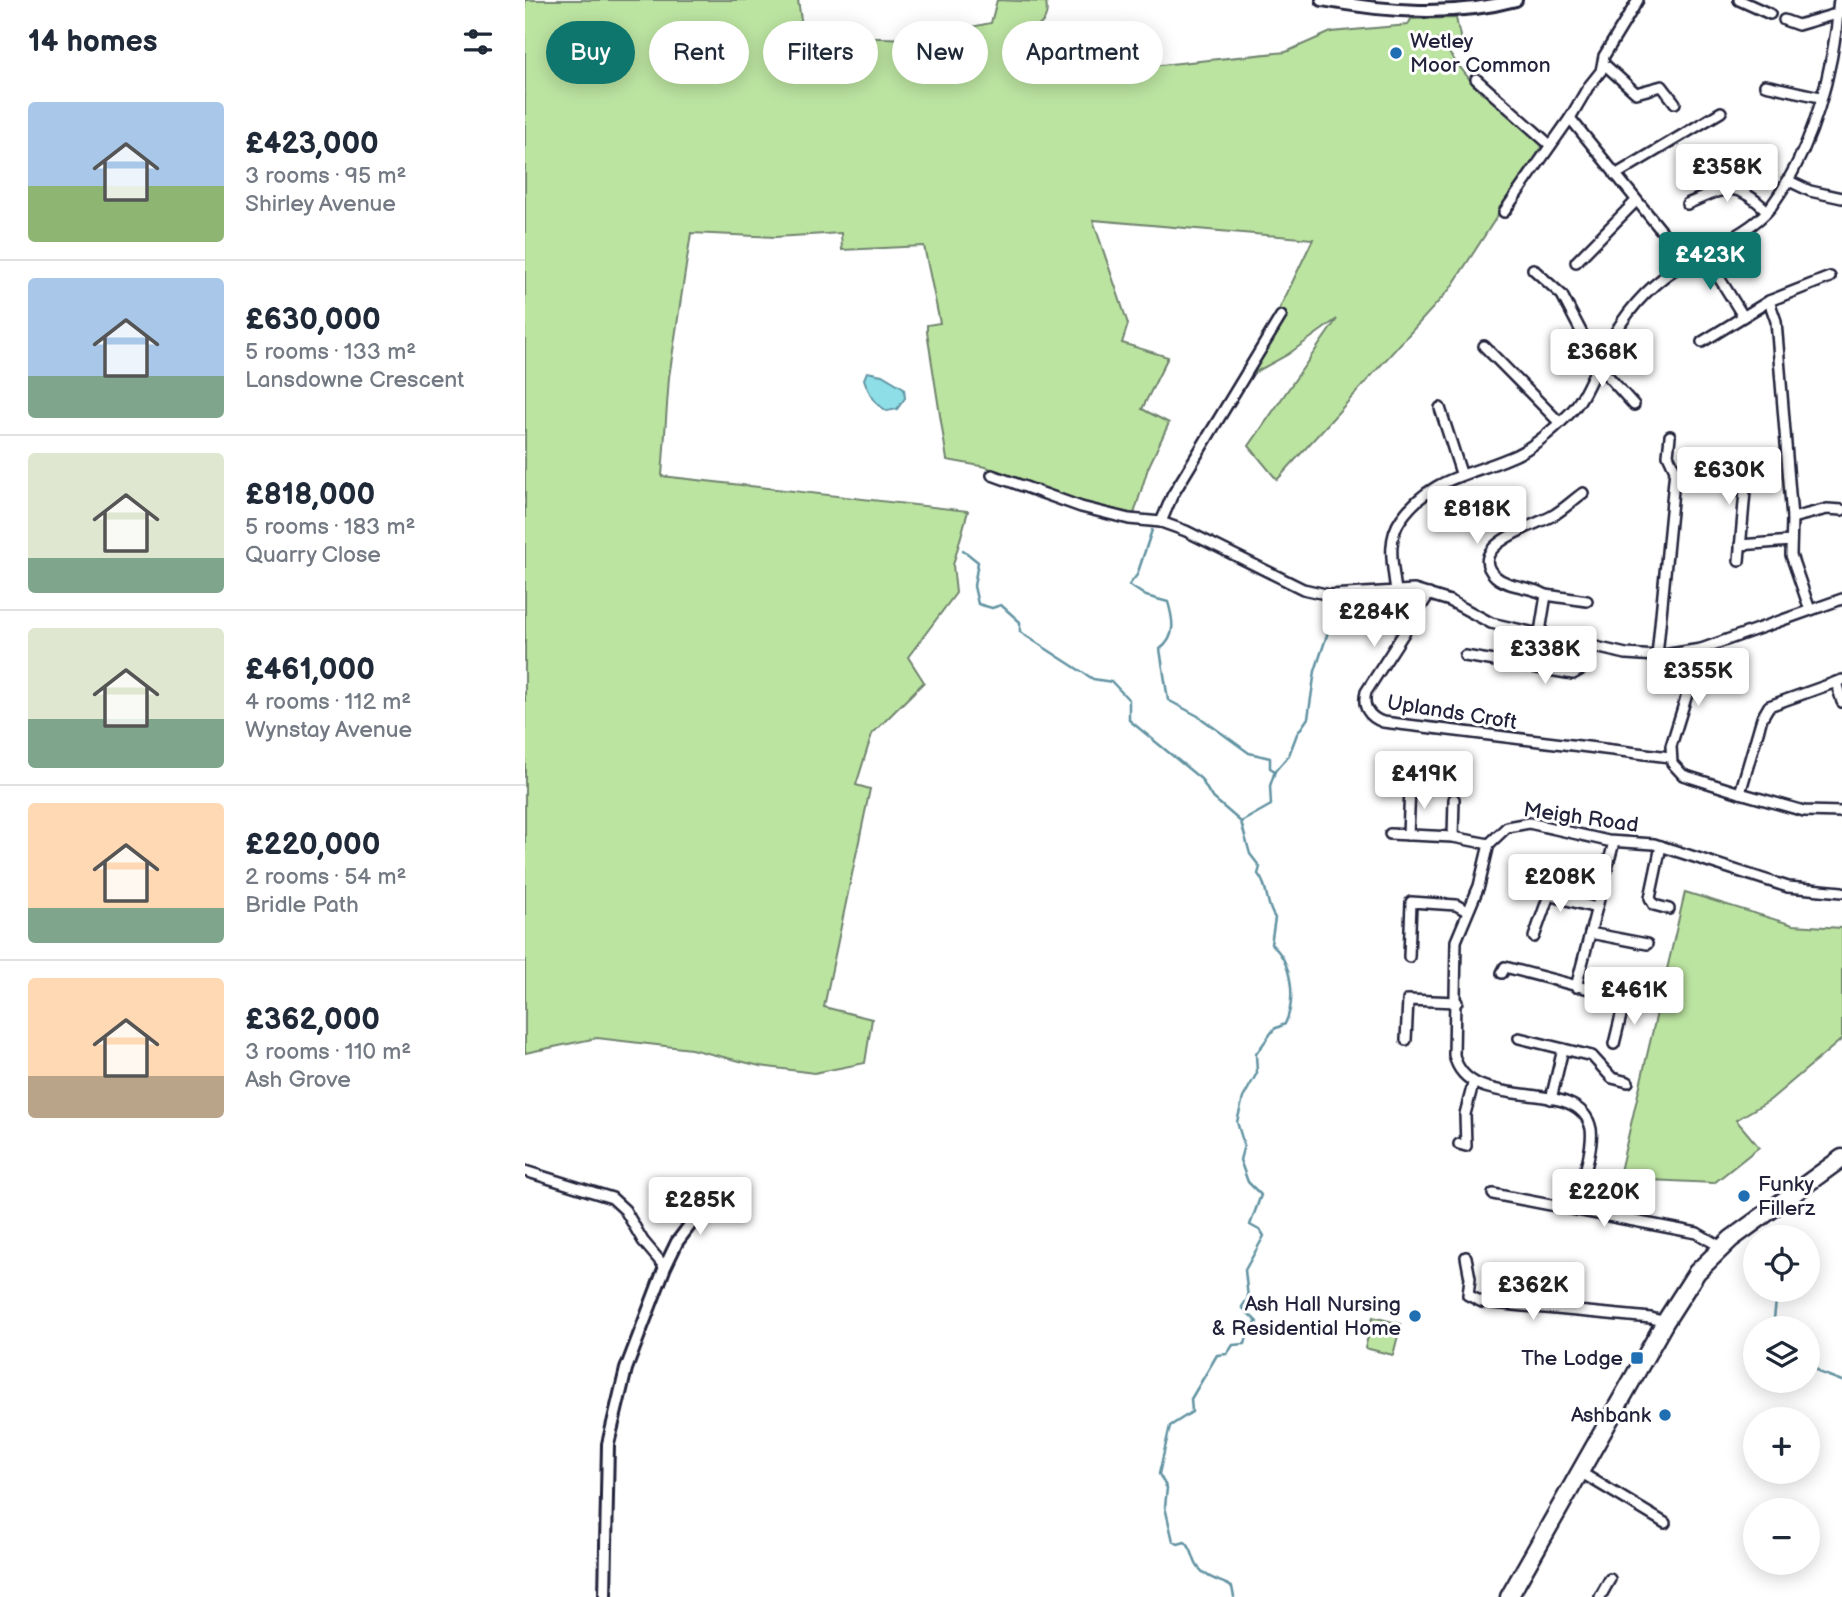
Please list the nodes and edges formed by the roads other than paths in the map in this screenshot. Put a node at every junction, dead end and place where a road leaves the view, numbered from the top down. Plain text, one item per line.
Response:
1 (1322, 0) edge
2 (1516, 0) edge
3 (1638, 0) edge
4 (1739, 0) edge
5 (1839, 0) edge
6 (1770, 14) dead end
7 (1836, 15) junction
8 (1791, 19) dead end
9 (1603, 63) junction
10 (1476, 79) dead end
11 (1765, 85) dead end
12 (1820, 97) junction
13 (1675, 103) dead end
14 (1721, 112) dead end
15 (1570, 118) junction
16 (1549, 144) junction
17 (1615, 175) junction
18 (1787, 180) junction
19 (1842, 198) edge
20 (1636, 201) junction
21 (1687, 204) dead end
22 (1767, 211) junction
23 (1504, 212) dead end
24 (1703, 252) junction
25 (1577, 257) dead end
26 (1686, 261) junction
27 (1535, 275) dead end
28 (1830, 277) dead end
29 (1769, 302) junction
30 (1281, 316) dead end
31 (1743, 317) junction
32 (1702, 342) dead end
33 (1484, 346) dead end
34 (1602, 355) junction
35 (1598, 365) junction
36 (1634, 405) dead end
37 (1440, 408) dead end
38 (1559, 422) junction
39 (1670, 436) dead end
40 (1748, 456) dead end
41 (1461, 473) junction
42 (992, 475) dead end
43 (1583, 493) dead end
44 (1842, 510) edge
45 (1792, 518) junction
46 (1161, 522) junction
47 (1791, 541) junction
48 (1740, 545) junction
49 (1739, 561) dead end
50 (1396, 591) junction
51 (1429, 594) junction
52 (1546, 595) junction
53 (1842, 599) edge
54 (1587, 601) dead end
55 (1810, 610) junction
56 (1540, 632) junction
57 (1592, 649) junction
58 (1701, 649) junction
59 (1465, 656) dead end
60 (1657, 656) junction
61 (1839, 681) edge
62 (1842, 702) edge
63 (1670, 757) junction
64 (1410, 787) dead end
65 (1740, 793) junction
66 (1454, 799) dead end
67 (1842, 812) edge
68 (1390, 834) dead end
69 (1408, 835) junction
70 (1453, 837) junction
71 (1613, 842) junction
72 (1489, 844) junction
73 (1661, 846) junction
74 (1842, 892) edge
75 (1596, 908) junction
76 (1669, 909) dead end
77 (1467, 911) junction
78 (1590, 933) junction
79 (1534, 937) dead end
80 (1647, 944) dead end
81 (1409, 957) dead end
82 (1502, 973) dead end
83 (1576, 987) junction
84 (1457, 1002) junction
85 (1655, 1002) dead end
86 (1624, 1003) junction
87 (1519, 1038) dead end
88 (1406, 1040) dead end
89 (1614, 1044) dead end
90 (1563, 1049) junction
91 (1628, 1082) dead end
92 (1473, 1084) junction
93 (1551, 1100) junction
94 (1459, 1144) dead end
95 (1842, 1158) edge
96 (525, 1171) edge
97 (1493, 1194) dead end
98 (1575, 1208) junction
99 (699, 1213) dead end
100 (1721, 1247) junction
101 (1466, 1256) dead end
102 (665, 1267) junction
103 (1665, 1322) junction
104 (1580, 1472) junction
105 (1665, 1523) dead end
106 (1610, 1579) dead end
107 (605, 1597) edge
108 (1509, 1597) edge
109 (1600, 1597) edge

1 - 2 street
3 - 9 street
4 - 6 street
5 - 7 street
7 - 8 street
7 - 12 street
9 - 13 street
9 - 15 street
10 - 16 street
11 - 12 street
12 - 18 street
14 - 17 street
15 - 16 street
15 - 17 street
16 - 23 street
17 - 20 street
18 - 19 street
18 - 22 street
20 - 25 street
20 - 26 street
21 - 22 street
22 - 24 street
24 - 26 street
24 - 31 street
26 - 34 street
27 - 34 street
28 - 29 street
29 - 31 street
29 - 45 street
30 - 46 street
31 - 32 street
33 - 38 street
34 - 35 street
35 - 36 street
35 - 38 street
37 - 41 street
38 - 41 street
39 - 60 street
40 - 48 street
41 - 50 street
42 - 46 street
43 - 52 street
44 - 45 street
45 - 47 street
46 - 50 street
47 - 48 street
47 - 55 street
48 - 49 street
50 - 51 street
51 - 56 street
51 - 63 street, Uplands Croft
52 - 54 street
52 - 56 street
53 - 55 street
55 - 58 street
56 - 57 street
57 - 59 street
57 - 60 street
58 - 60 street
58 - 63 street
61 - 62 street
61 - 65 street
63 - 65 street
64 - 69 street
65 - 67 street
66 - 70 street
68 - 69 street
69 - 70 street
70 - 72 street
71 - 72 street, Meigh Road
71 - 73 street, Meigh Road
71 - 75 street
72 - 77 street
73 - 74 street, Meigh Road
73 - 76 street
75 - 78 street
75 - 79 street
77 - 81 street
77 - 84 street
78 - 80 street
78 - 83 street
82 - 83 street
83 - 86 street
84 - 88 street
84 - 92 street
85 - 86 street
86 - 89 street
87 - 90 street
90 - 91 street
90 - 93 street
92 - 93 street
92 - 94 street
93 - 98 street
95 - 100 highway
96 - 102 street
97 - 98 street
98 - 100 street
99 - 102 street
100 - 103 highway
101 - 103 street
102 - 107 street
103 - 104 highway
104 - 105 street
104 - 108 highway
106 - 109 street

